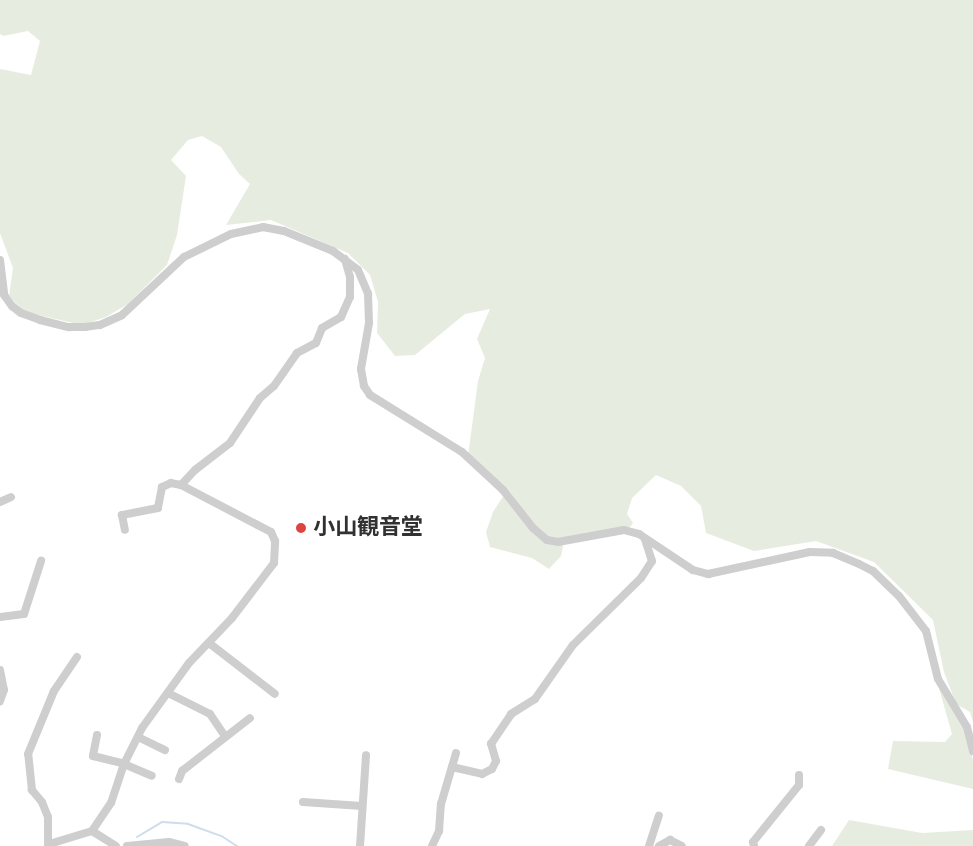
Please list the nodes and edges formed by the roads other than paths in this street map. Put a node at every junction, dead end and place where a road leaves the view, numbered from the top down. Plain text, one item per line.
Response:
1 (345, 259) junction
2 (0, 260) edge
3 (181, 485) junction
4 (11, 497) dead end
5 (0, 502) edge
6 (125, 530) dead end
7 (645, 539) junction
8 (41, 561) dead end
9 (0, 616) edge
10 (209, 643) junction
11 (77, 657) dead end
12 (0, 670) edge
13 (168, 693) junction
14 (275, 694) dead end
15 (0, 701) edge
16 (250, 718) dead end
17 (97, 735) dead end
18 (225, 736) junction
19 (138, 737) junction
20 (165, 750) dead end
21 (973, 751) edge
22 (456, 753) dead end
23 (366, 755) dead end
24 (124, 764) junction
25 (453, 767) junction
26 (799, 775) dead end
27 (152, 776) dead end
28 (179, 779) dead end
29 (303, 802) dead end
30 (362, 806) junction
31 (659, 816) dead end
32 (821, 830) dead end
33 (92, 831) junction
34 (151, 844) edge
35 (48, 845) edge
36 (116, 846) edge
37 (127, 846) edge
38 (185, 846) edge
39 (360, 846) edge
40 (432, 846) edge
41 (648, 846) edge
42 (659, 846) edge
43 (682, 846) edge
44 (754, 846) edge
45 (809, 846) edge

1 - 2 street
1 - 3 street
1 - 7 street
3 - 6 street
3 - 10 street
4 - 5 street
7 - 21 street
7 - 25 street
8 - 9 street
10 - 13 street
10 - 14 street
11 - 35 street
12 - 15 street
13 - 18 street
13 - 19 street
16 - 18 street
17 - 24 street
18 - 28 street
19 - 20 street
19 - 24 street
22 - 25 street
23 - 30 street
24 - 27 street
24 - 33 street
25 - 40 street
26 - 44 street
29 - 30 street
30 - 39 street
31 - 41 street
32 - 45 street
33 - 35 street
33 - 36 street
34 - 37 street
34 - 38 street
42 - 43 street

